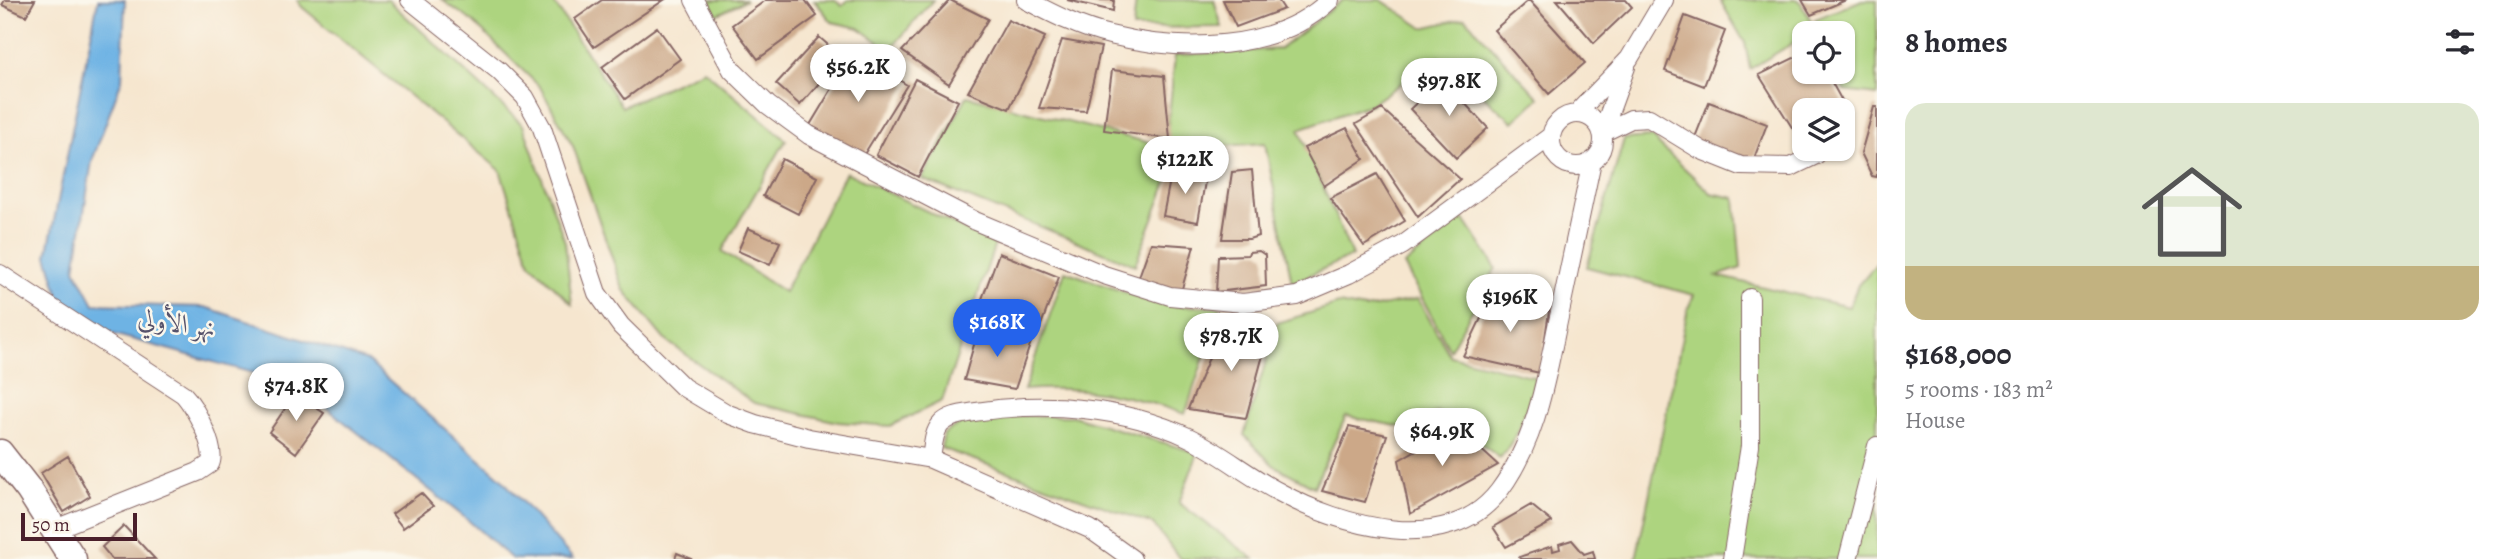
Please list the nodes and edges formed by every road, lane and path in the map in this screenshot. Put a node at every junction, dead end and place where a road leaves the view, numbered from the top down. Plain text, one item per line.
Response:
1 (410, 0) edge
2 (694, 0) edge
3 (1026, 0) edge
4 (1330, 0) edge
5 (1664, 0) edge
6 (1629, 59) junction
7 (1576, 114) junction
8 (1602, 133) junction
9 (1552, 136) junction
10 (1803, 161) edge
11 (1592, 162) junction
12 (0, 274) edge
13 (1750, 298) dead end
14 (1877, 446) edge
15 (0, 453) edge
16 (931, 459) junction
17 (55, 529) junction
18 (73, 559) edge
19 (1132, 559) edge
20 (1732, 559) edge
21 (1848, 559) edge

1 - 16 street
2 - 9 street
3 - 4 street
5 - 6 street
6 - 7 street
6 - 8 street
7 - 8 street
7 - 9 street
8 - 10 street
8 - 11 street
9 - 11 street
11 - 16 street
12 - 17 street
13 - 20 street
14 - 21 street
15 - 17 main road
16 - 19 street
17 - 18 main road

